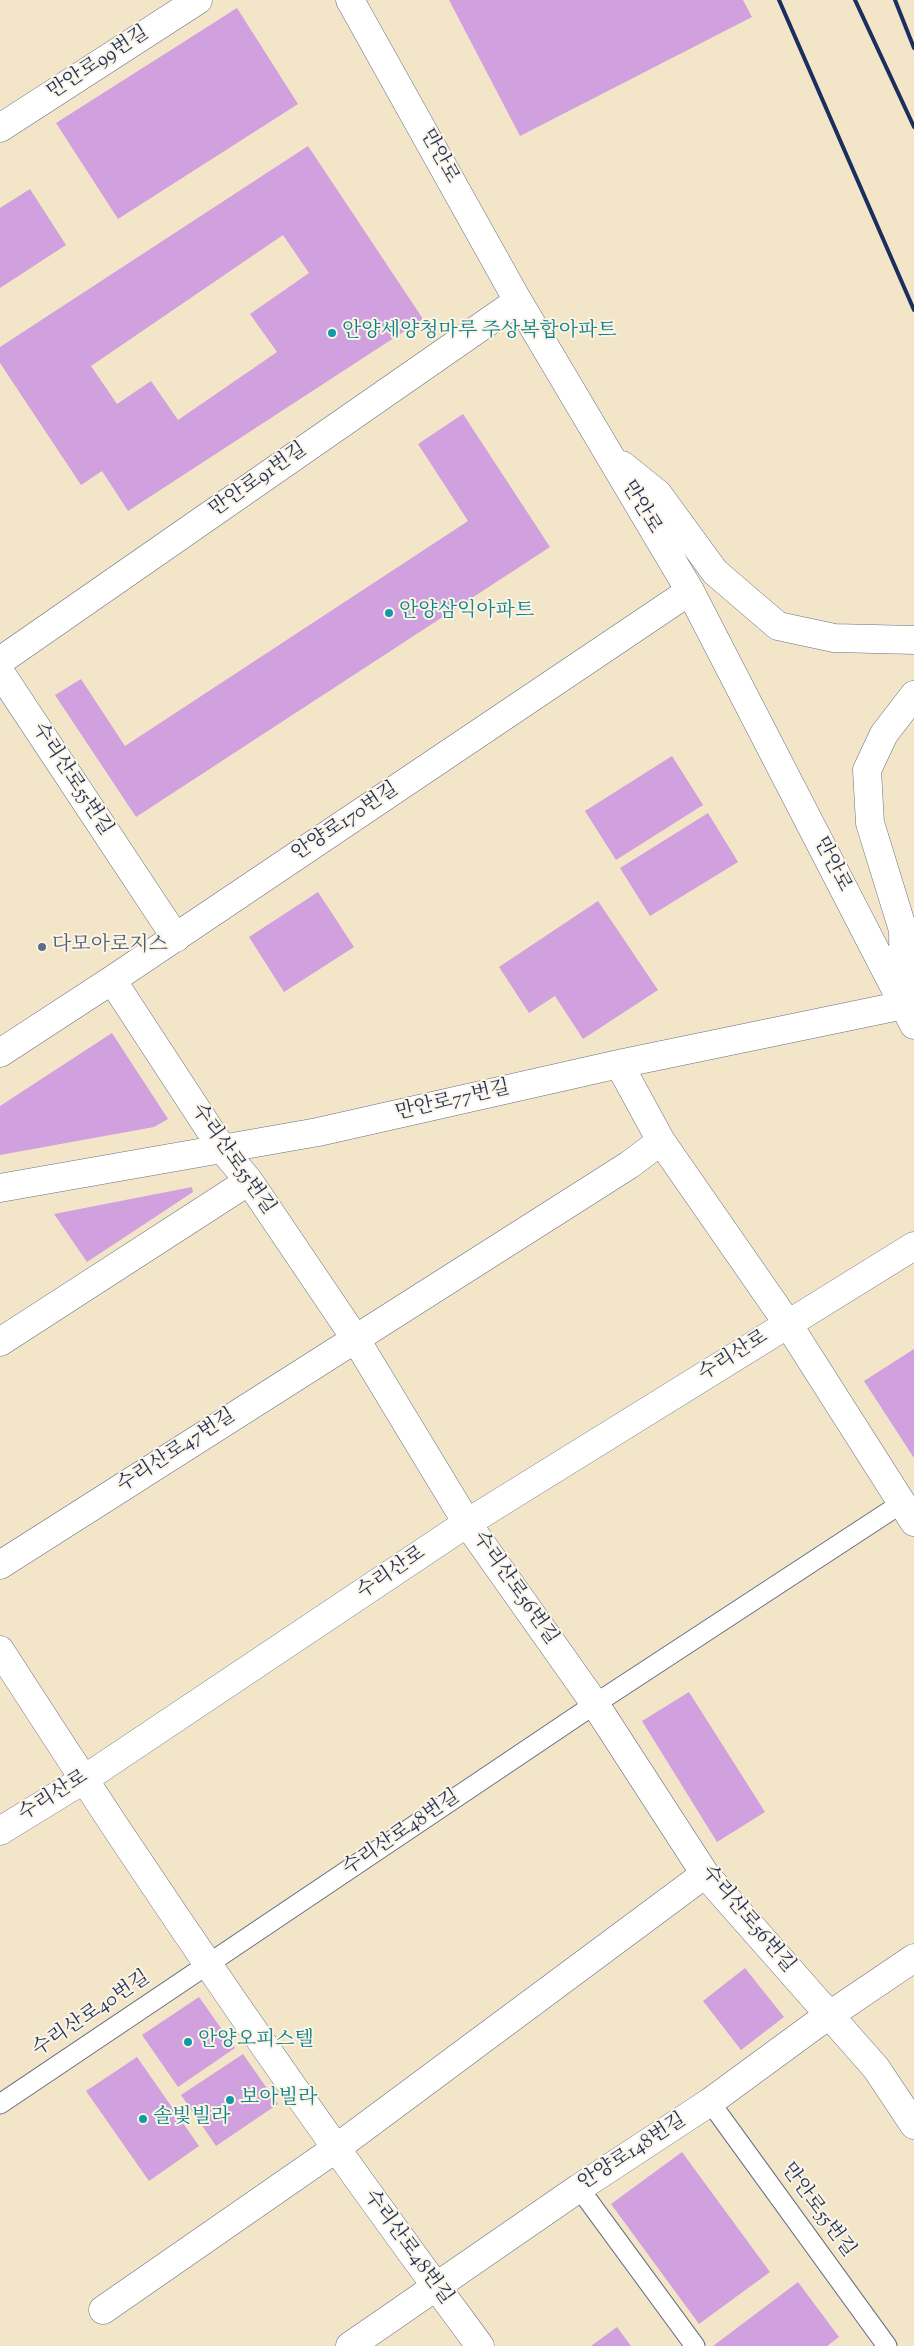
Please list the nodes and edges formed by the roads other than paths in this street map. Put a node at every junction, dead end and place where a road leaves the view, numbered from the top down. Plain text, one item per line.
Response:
1 (198, 0) edge
2 (350, 0) edge
3 (0, 128) edge
4 (518, 301) junction
5 (608, 454) junction
6 (690, 592) junction
7 (914, 640) edge
8 (0, 660) edge
9 (0, 672) edge
10 (914, 695) edge
11 (176, 938) junction
12 (112, 980) junction
13 (909, 1015) edge
14 (0, 1053) edge
15 (619, 1064) junction
16 (661, 1141) junction
17 (223, 1150) junction
18 (249, 1181) junction
19 (0, 1188) edge
20 (914, 1246) edge
21 (788, 1324) junction
22 (355, 1338) junction
23 (0, 1342) edge
24 (908, 1512) edge
25 (468, 1523) junction
26 (0, 1565) edge
27 (0, 1650) edge
28 (596, 1704) junction
29 (83, 1780) junction
30 (0, 1831) edge
31 (705, 1874) junction
32 (914, 1958) edge
33 (208, 1964) junction
34 (830, 2016) junction
35 (710, 2102) junction
36 (0, 2104) edge
37 (914, 2125) edge
38 (335, 2150) junction
39 (579, 2188) junction
40 (437, 2288) junction
41 (103, 2310) dead end
42 (350, 2346) edge
43 (480, 2346) edge
44 (695, 2346) edge
45 (887, 2346) edge

1 - 3 street, 만안로99번길
2 - 4 street, 만안로
4 - 5 street, 만안로
4 - 8 street, 만안로91번길
5 - 6 street, 만안로
5 - 7 street
6 - 11 street, 안양로170번길
6 - 13 street, 만안로
9 - 11 street, 수리산로55번길
10 - 13 street
11 - 12 street, 안양로170번길
12 - 14 street, 안양로170번길
12 - 17 street, 수리산로55번길
13 - 15 street, 만안로77번길
15 - 16 street, 수리산로
15 - 17 street, 만안로77번길
16 - 21 street, 수리산로
16 - 22 street
17 - 18 street, 수리산로55번길
17 - 19 street, 만안로77번길
18 - 22 street, 수리산로55번길
18 - 23 street
20 - 21 street, 수리산로
21 - 24 street
21 - 25 street, 수리산로
22 - 25 street, 수리산로55번길
22 - 26 street, 수리산로47번길
24 - 28 lane
25 - 28 street, 수리산로56번길
25 - 29 street, 수리산로
27 - 29 street
28 - 31 street, 수리산로56번길
28 - 33 lane, 수리산로48번길
29 - 30 street, 수리산로
29 - 33 street, 수리산로48번길
31 - 34 street, 수리산로56번길
31 - 38 street
32 - 34 street, 안양로148번길
33 - 36 lane, 수리산로40번길
33 - 38 street, 수리산로48번길
34 - 35 street, 안양로148번길
34 - 37 street, 수리산로56번길
35 - 39 street, 안양로148번길
35 - 45 lane, 만안로55번길
38 - 40 street, 수리산로48번길
38 - 41 street
39 - 40 street, 안양로148번길
39 - 44 lane
40 - 42 street, 안양로148번길
40 - 43 street, 수리산로48번길

